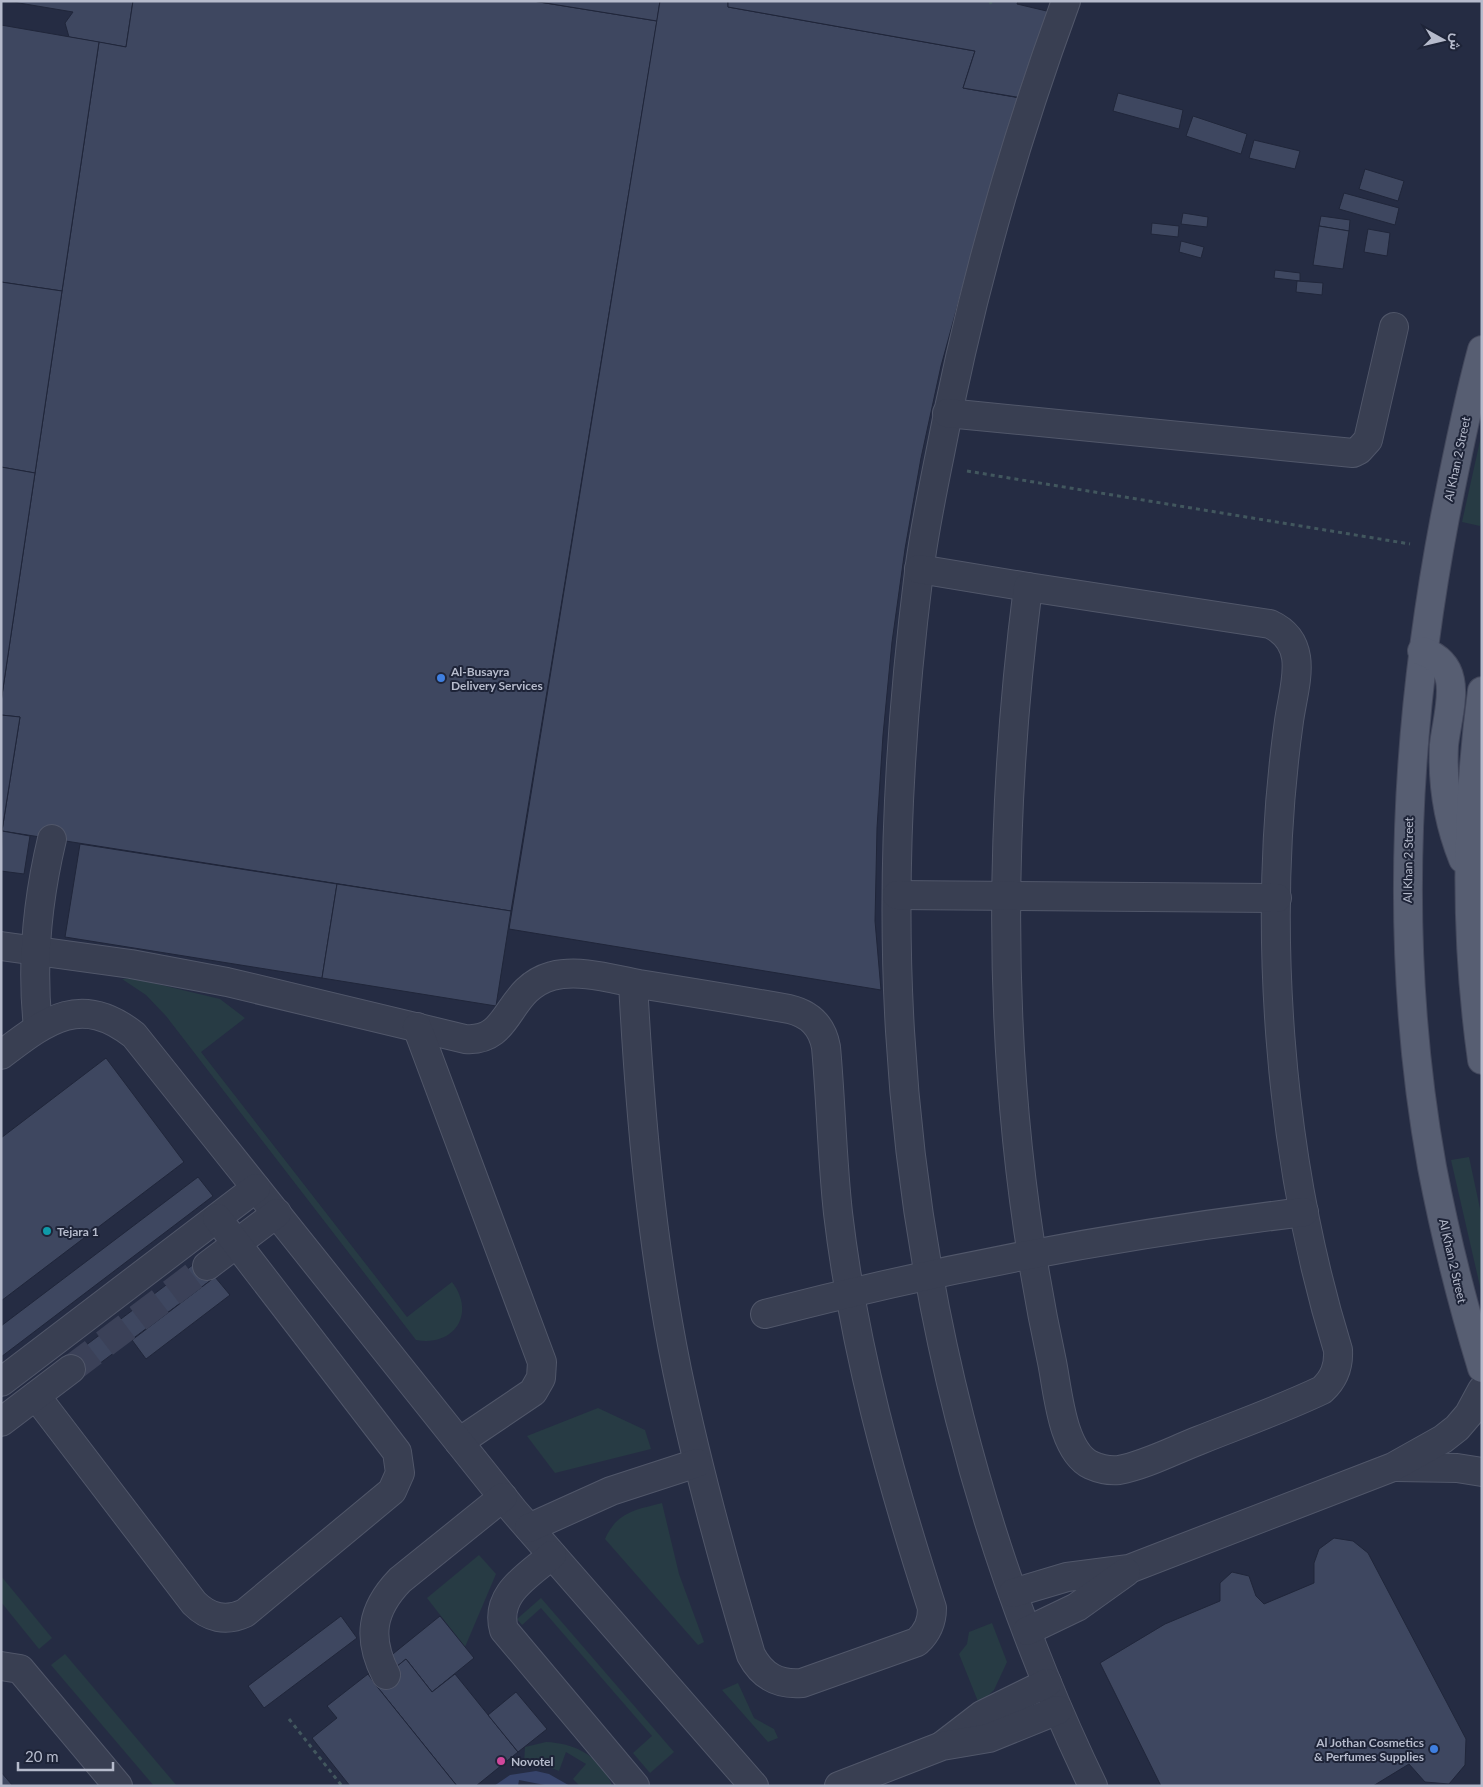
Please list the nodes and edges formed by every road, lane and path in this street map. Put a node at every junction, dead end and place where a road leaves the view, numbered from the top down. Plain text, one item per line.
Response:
1 (1066, 1) edge
2 (1394, 328) dead end
3 (1482, 350) edge
4 (947, 413) junction
5 (937, 466) junction
6 (1439, 549) junction
7 (919, 569) junction
8 (1028, 587) junction
9 (1422, 650) junction
10 (1482, 691) edge
11 (52, 839) dead end
12 (1470, 877) junction
13 (897, 895) junction
14 (1006, 896) junction
15 (1277, 898) junction
16 (1, 946) edge
17 (34, 949) junction
18 (633, 983) junction
19 (38, 1027) junction
20 (417, 1027) junction
21 (1, 1055) edge
22 (1482, 1060) edge
23 (256, 1188) junction
24 (1304, 1212) junction
25 (277, 1213) junction
26 (216, 1218) junction
27 (236, 1244) junction
28 (1032, 1253) junction
29 (207, 1266) tunnel mouth
30 (929, 1274) junction
31 (849, 1292) junction
32 (765, 1314) dead end
33 (1482, 1368) edge
34 (71, 1369) tunnel mouth
35 (1, 1382) edge
36 (1482, 1390) edge
37 (36, 1396) junction
38 (1, 1422) edge
39 (459, 1442) junction
40 (697, 1463) junction
41 (1393, 1467) junction
42 (1482, 1472) edge
43 (516, 1512) junction
44 (552, 1555) junction
45 (1129, 1569) junction
46 (1013, 1593) junction
47 (1027, 1631) junction
48 (11, 1667) edge
49 (392, 1670) dead end
50 (1047, 1683) junction
51 (1058, 1710) junction
52 (289, 1719) dead end
53 (942, 1746) junction
54 (749, 1784) edge
55 (118, 1786) edge
56 (342, 1786) edge
57 (635, 1786) edge
58 (839, 1786) edge
59 (1093, 1786) edge

1 - 4 street
2 - 4 street
3 - 6 main road, Al Khan 2 Street
4 - 5 street
5 - 6 path
5 - 7 street
6 - 9 main road, Al Khan 2 Street
7 - 8 street
7 - 13 street
8 - 14 street
8 - 15 street
9 - 12 main road
9 - 33 main road, Al Khan 2 Street
10 - 12 main road
11 - 17 street
12 - 22 main road
13 - 14 street
13 - 30 street
14 - 15 street
14 - 28 street
15 - 24 street
16 - 17 street
17 - 19 street
17 - 20 street
18 - 20 street
18 - 31 street
18 - 40 street
19 - 21 street
19 - 23 street
20 - 39 street
23 - 25 street
23 - 26 street
24 - 28 street
24 - 28 street
25 - 27 street
25 - 39 street
26 - 27 street
26 - 35 street
27 - 29 street
27 - 37 street
28 - 30 street
30 - 31 street
30 - 46 street
31 - 32 street
31 - 40 street
34 - 37 street
36 - 41 street
37 - 38 street
39 - 43 street
40 - 43 street
41 - 42 street
41 - 45 street
43 - 44 street
43 - 49 street
44 - 54 street
44 - 57 street
45 - 46 street
45 - 47 street
46 - 47 street
47 - 50 street
48 - 55 street
50 - 51 street
50 - 53 street
51 - 53 street
51 - 59 street
52 - 56 path
53 - 58 street

